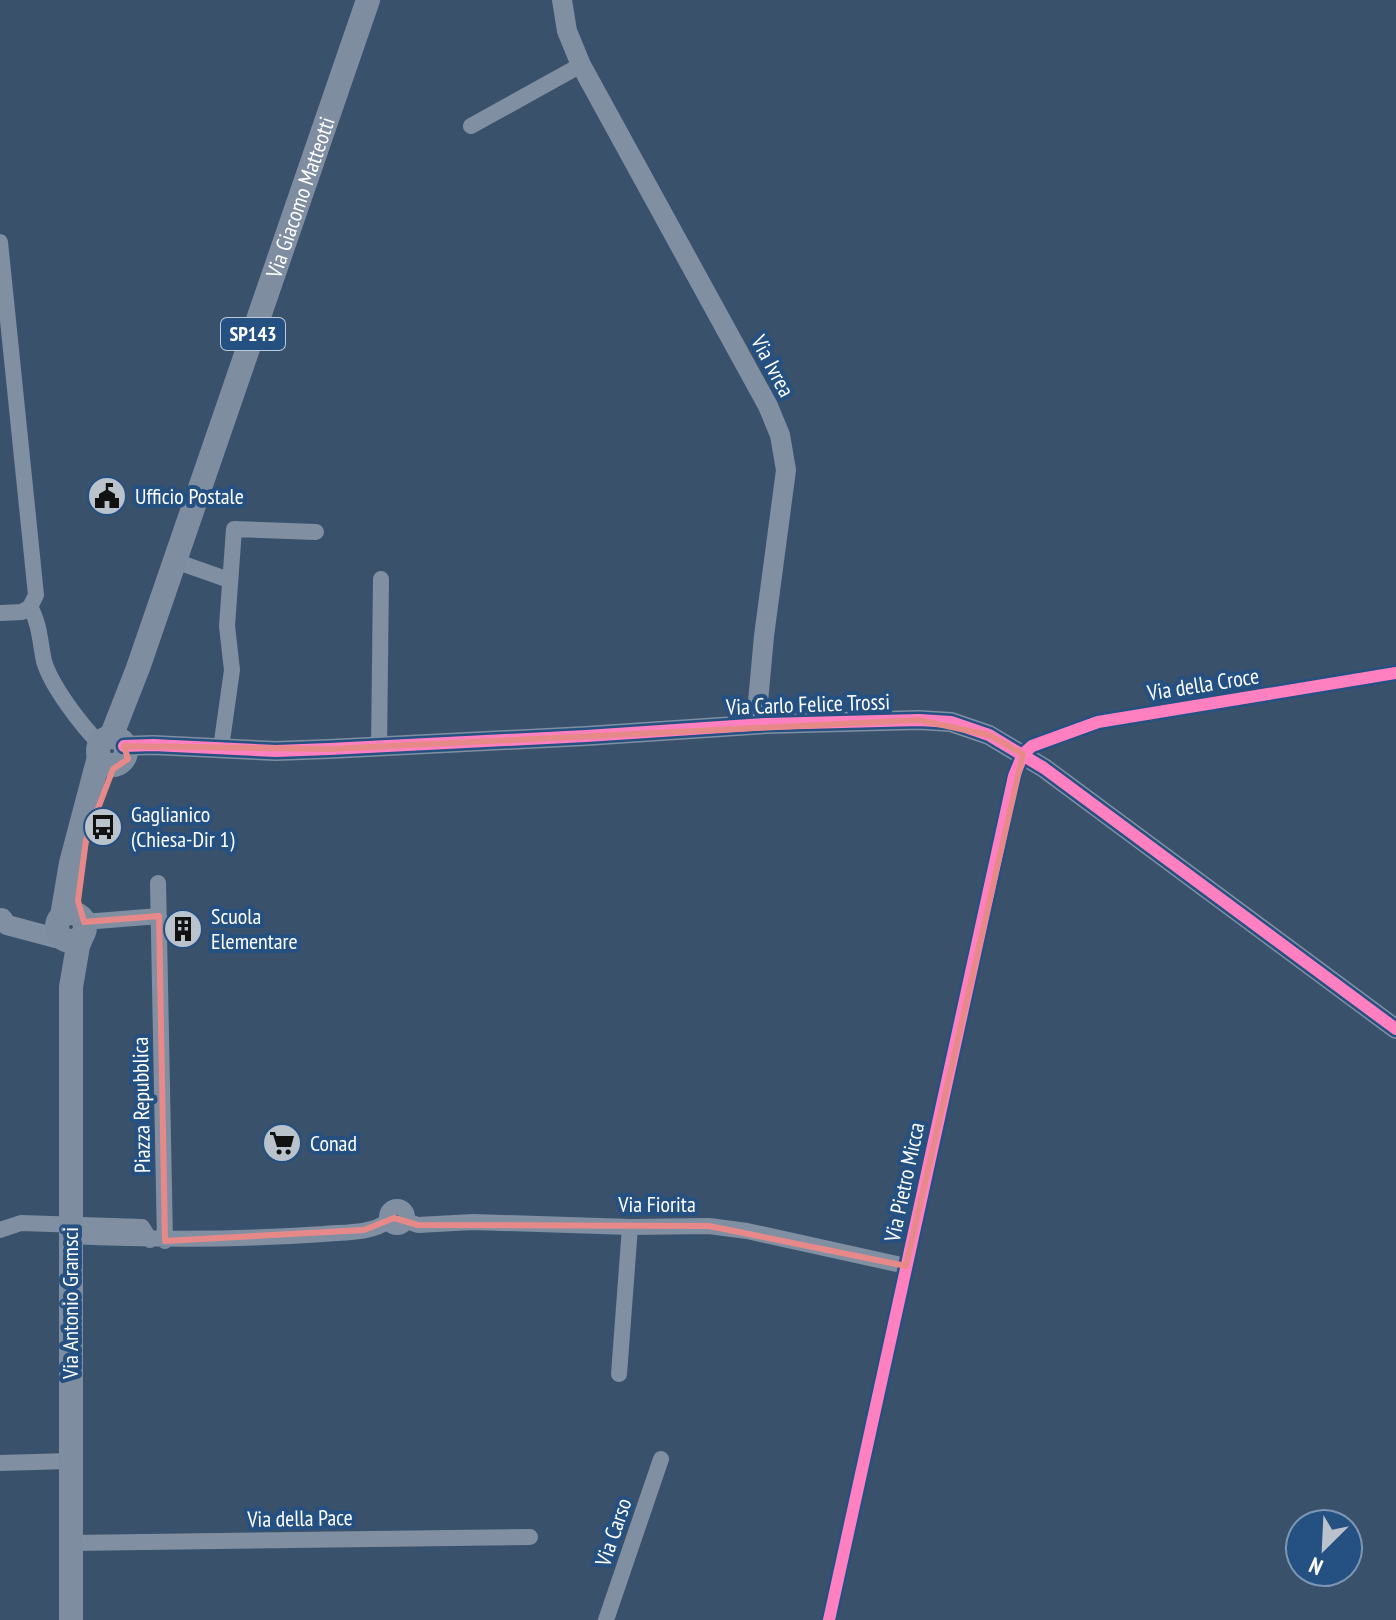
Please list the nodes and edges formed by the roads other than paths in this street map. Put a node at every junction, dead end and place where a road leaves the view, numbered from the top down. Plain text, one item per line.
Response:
1 (368, 0) edge
2 (562, 0) edge
3 (581, 65) junction
4 (471, 126) dead end
5 (0, 242) edge
6 (1, 286) edge
7 (316, 532) dead end
8 (175, 561) junction
9 (381, 579) dead end
10 (229, 580) junction
11 (30, 607) junction
12 (0, 613) edge
13 (1396, 673) edge
14 (756, 724) junction
15 (379, 747) junction
16 (112, 748) junction
17 (221, 748) junction
18 (1023, 754) junction
19 (158, 883) dead end
20 (159, 916) junction
21 (1, 918) edge
22 (70, 926) junction
23 (1396, 1029) edge
24 (630, 1227) junction
25 (0, 1230) edge
26 (70, 1230) junction
27 (158, 1240) junction
28 (906, 1266) junction
29 (619, 1374) dead end
30 (661, 1459) dead end
31 (69, 1461) junction
32 (0, 1463) edge
33 (530, 1537) dead end
34 (70, 1543) junction
35 (71, 1620) edge
36 (606, 1620) edge
37 (829, 1620) edge

1 - 8 main road, Via Giacomo Matteotti / SP143
2 - 3 street, Via Ivrea
3 - 4 street
3 - 14 street, Via Ivrea
5 - 6 street
6 - 11 street
7 - 10 street
8 - 10 street
8 - 16 main road, Via Giacomo Matteotti / SP143
9 - 15 street
10 - 17 street
11 - 12 street
11 - 16 street
13 - 18 street, Via della Croce
14 - 15 street, Via Carlo Felice Trossi
14 - 18 street, Via Carlo Felice Trossi
15 - 17 street, Via Carlo Felice Trossi
16 - 17 street, Via Carlo Felice Trossi
16 - 22 main road, Via Antonio Gramsci / SP143
18 - 23 street, Via Carlo Felice Trossi
18 - 28 street, Via Pietro Micca
19 - 20 street, Piazza Repubblica
20 - 22 street
20 - 27 street, Piazza Repubblica
21 - 22 street
22 - 26 main road, Via Antonio Gramsci / SP143
24 - 27 street, Via Fiorita
24 - 28 street, Via Fiorita
24 - 29 street
25 - 26 street, Via Fiorita
26 - 27 street, Via Fiorita
26 - 31 main road, Via Antonio Gramsci
28 - 37 street, Via Pietro Micca
30 - 36 street, Via Carso
31 - 32 street
31 - 34 main road, Via Antonio Gramsci
33 - 34 street, Via della Pace
34 - 35 main road, Via Antonio Gramsci

